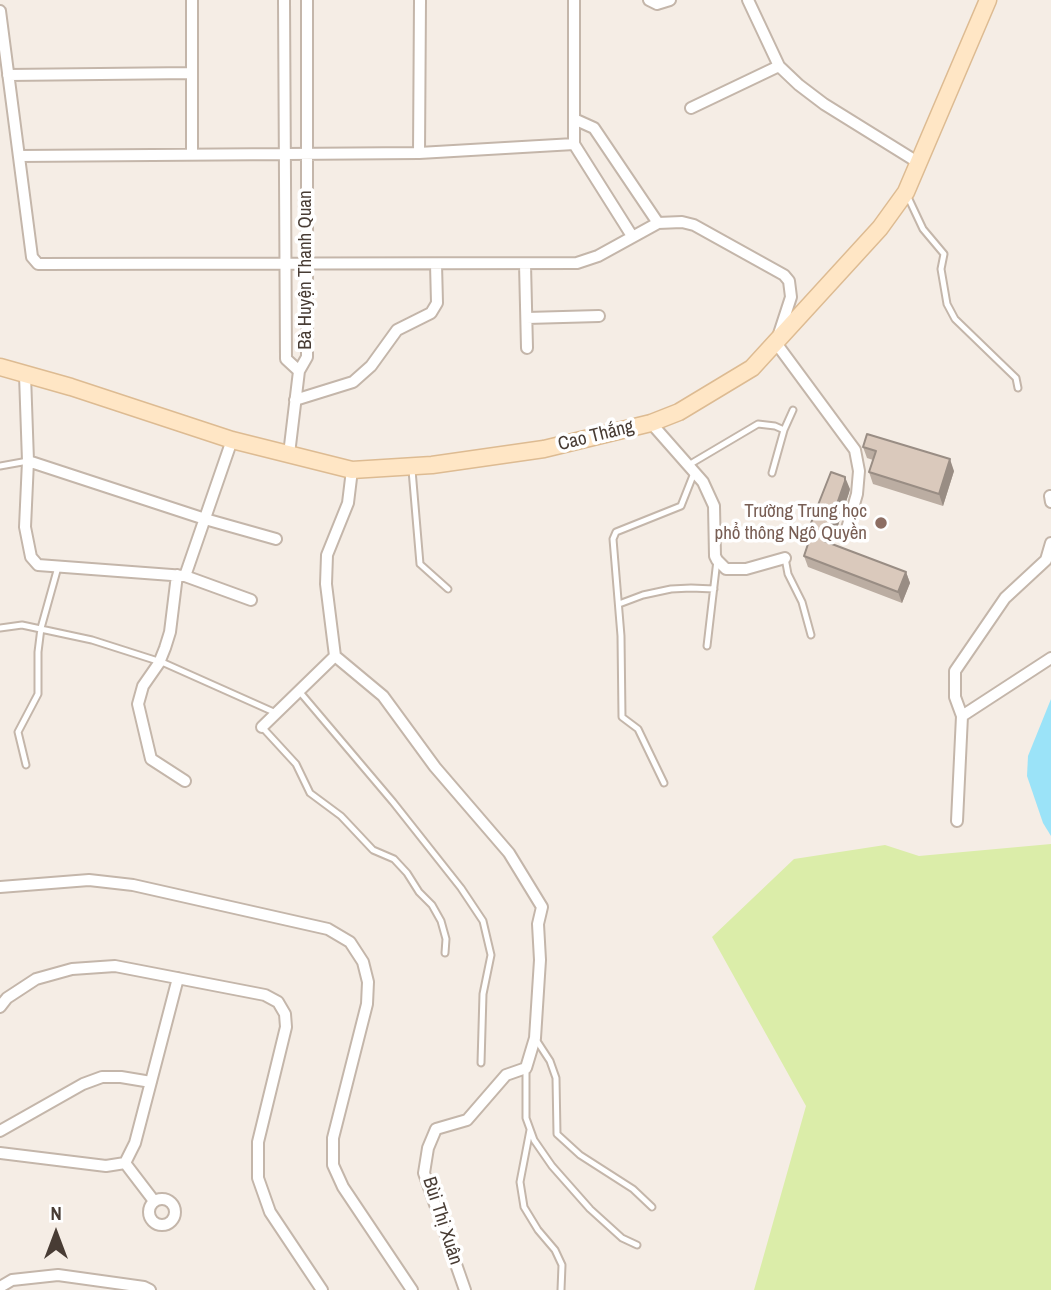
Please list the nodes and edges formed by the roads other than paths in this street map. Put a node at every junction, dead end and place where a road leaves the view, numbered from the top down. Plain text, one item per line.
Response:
1 (191, 0) edge
2 (284, 0) edge
3 (307, 0) edge
4 (420, 0) edge
5 (574, 0) edge
6 (649, 0) edge
7 (670, 0) edge
8 (748, 0) edge
9 (988, 0) edge
10 (0, 11) edge
11 (779, 66) junction
12 (192, 73) junction
13 (8, 75) junction
14 (691, 108) dead end
15 (574, 119) junction
16 (573, 144) junction
17 (286, 153) junction
18 (307, 153) junction
19 (419, 153) junction
20 (192, 154) junction
21 (19, 156) junction
22 (919, 163) junction
23 (906, 192) junction
24 (658, 223) junction
25 (632, 236) junction
26 (285, 263) junction
27 (307, 264) junction
28 (436, 264) junction
29 (526, 264) junction
30 (599, 316) dead end
31 (527, 318) junction
32 (776, 343) junction
33 (527, 348) dead end
34 (0, 367) edge
35 (299, 371) junction
36 (25, 375) junction
37 (1018, 388) dead end
38 (295, 400) junction
39 (793, 410) dead end
40 (651, 422) junction
41 (784, 430) junction
42 (232, 440) junction
43 (289, 454) junction
44 (28, 461) junction
45 (0, 466) edge
46 (411, 467) junction
47 (690, 469) junction
48 (352, 470) junction
49 (772, 473) dead end
50 (205, 519) junction
51 (846, 531) dead end
52 (276, 539) dead end
53 (1051, 543) edge
54 (785, 558) joint
55 (717, 560) junction
56 (58, 567) junction
57 (181, 575) junction
58 (448, 589) dead end
59 (713, 589) junction
60 (251, 600) dead end
61 (618, 604) junction
62 (0, 628) edge
63 (41, 628) junction
64 (811, 635) dead end
65 (707, 646) dead end
66 (335, 656) junction
67 (1051, 658) edge
68 (159, 663) junction
69 (299, 691) junction
70 (276, 713) junction
71 (962, 716) junction
72 (262, 727) joint
73 (26, 765) dead end
74 (185, 781) dead end
75 (664, 783) dead end
76 (957, 821) dead end
77 (0, 887) edge
78 (445, 953) dead end
79 (178, 978) junction
80 (0, 1007) edge
81 (536, 1038) junction
82 (481, 1063) dead end
83 (526, 1069) junction
84 (151, 1082) junction
85 (530, 1130) junction
86 (0, 1131) edge
87 (0, 1153) edge
88 (125, 1163) junction
89 (155, 1201) dead end
90 (652, 1208) dead end
91 (637, 1245) dead end
92 (0, 1287) edge
93 (150, 1290) edge
94 (322, 1290) edge
95 (412, 1290) edge
96 (466, 1290) edge
97 (561, 1290) edge

1 - 12 street
2 - 17 street, Bà Huyện Thanh Quan
3 - 18 street, Bà Huyện Thanh Quan
4 - 19 street
5 - 15 street
6 - 7 street
8 - 11 street
9 - 22 main road, Cao Thắng
10 - 13 street
11 - 14 street
11 - 22 street
12 - 13 street
12 - 20 street
13 - 21 street
15 - 16 street
15 - 24 street
16 - 19 street
16 - 25 street
17 - 18 street
17 - 20 street
17 - 26 street, Bà Huyện Thanh Quan
18 - 19 street
18 - 27 street, Bà Huyện Thanh Quan
20 - 21 street
21 - 26 street
22 - 23 main road, Cao Thắng
23 - 32 main road, Cao Thắng
23 - 37 lane
24 - 25 street
24 - 32 street
25 - 29 street
26 - 27 street
26 - 35 street, Bà Huyện Thanh Quan
27 - 28 street
27 - 35 street, Bà Huyện Thanh Quan
28 - 29 street
28 - 38 street
29 - 31 street
30 - 31 street
31 - 33 street
32 - 40 main road, Cao Thắng
32 - 51 street
34 - 36 main road, Cao Thắng
35 - 38 street
36 - 42 main road, Cao Thắng
36 - 44 street
38 - 43 street
39 - 41 lane
40 - 46 main road, Cao Thắng
40 - 47 street
41 - 47 lane
41 - 49 lane
42 - 43 main road, Cao Thắng
42 - 50 street
43 - 48 main road, Cao Thắng
44 - 45 lane
44 - 50 street
44 - 56 street
46 - 48 main road, Cao Thắng
46 - 58 lane
47 - 55 street
47 - 61 lane
48 - 66 street
50 - 52 street
50 - 57 street
53 - 71 street
54 - 55 street
54 - 64 lane
55 - 59 lane
56 - 57 street
56 - 63 lane
57 - 60 street
57 - 68 street
59 - 61 lane
59 - 65 lane
61 - 75 lane
62 - 63 lane
63 - 68 lane
63 - 73 lane
66 - 69 street
66 - 81 street
67 - 71 street
68 - 70 lane
68 - 74 street
69 - 70 street
69 - 82 lane
70 - 72 street
71 - 76 street
72 - 78 lane
77 - 95 street
79 - 80 street
79 - 84 street
79 - 94 street
81 - 83 street
81 - 90 lane
83 - 85 lane
83 - 96 street, Bùi Thị Xuân
84 - 86 street
84 - 88 street
85 - 91 lane
85 - 97 lane
87 - 88 street
88 - 89 street
92 - 93 street

